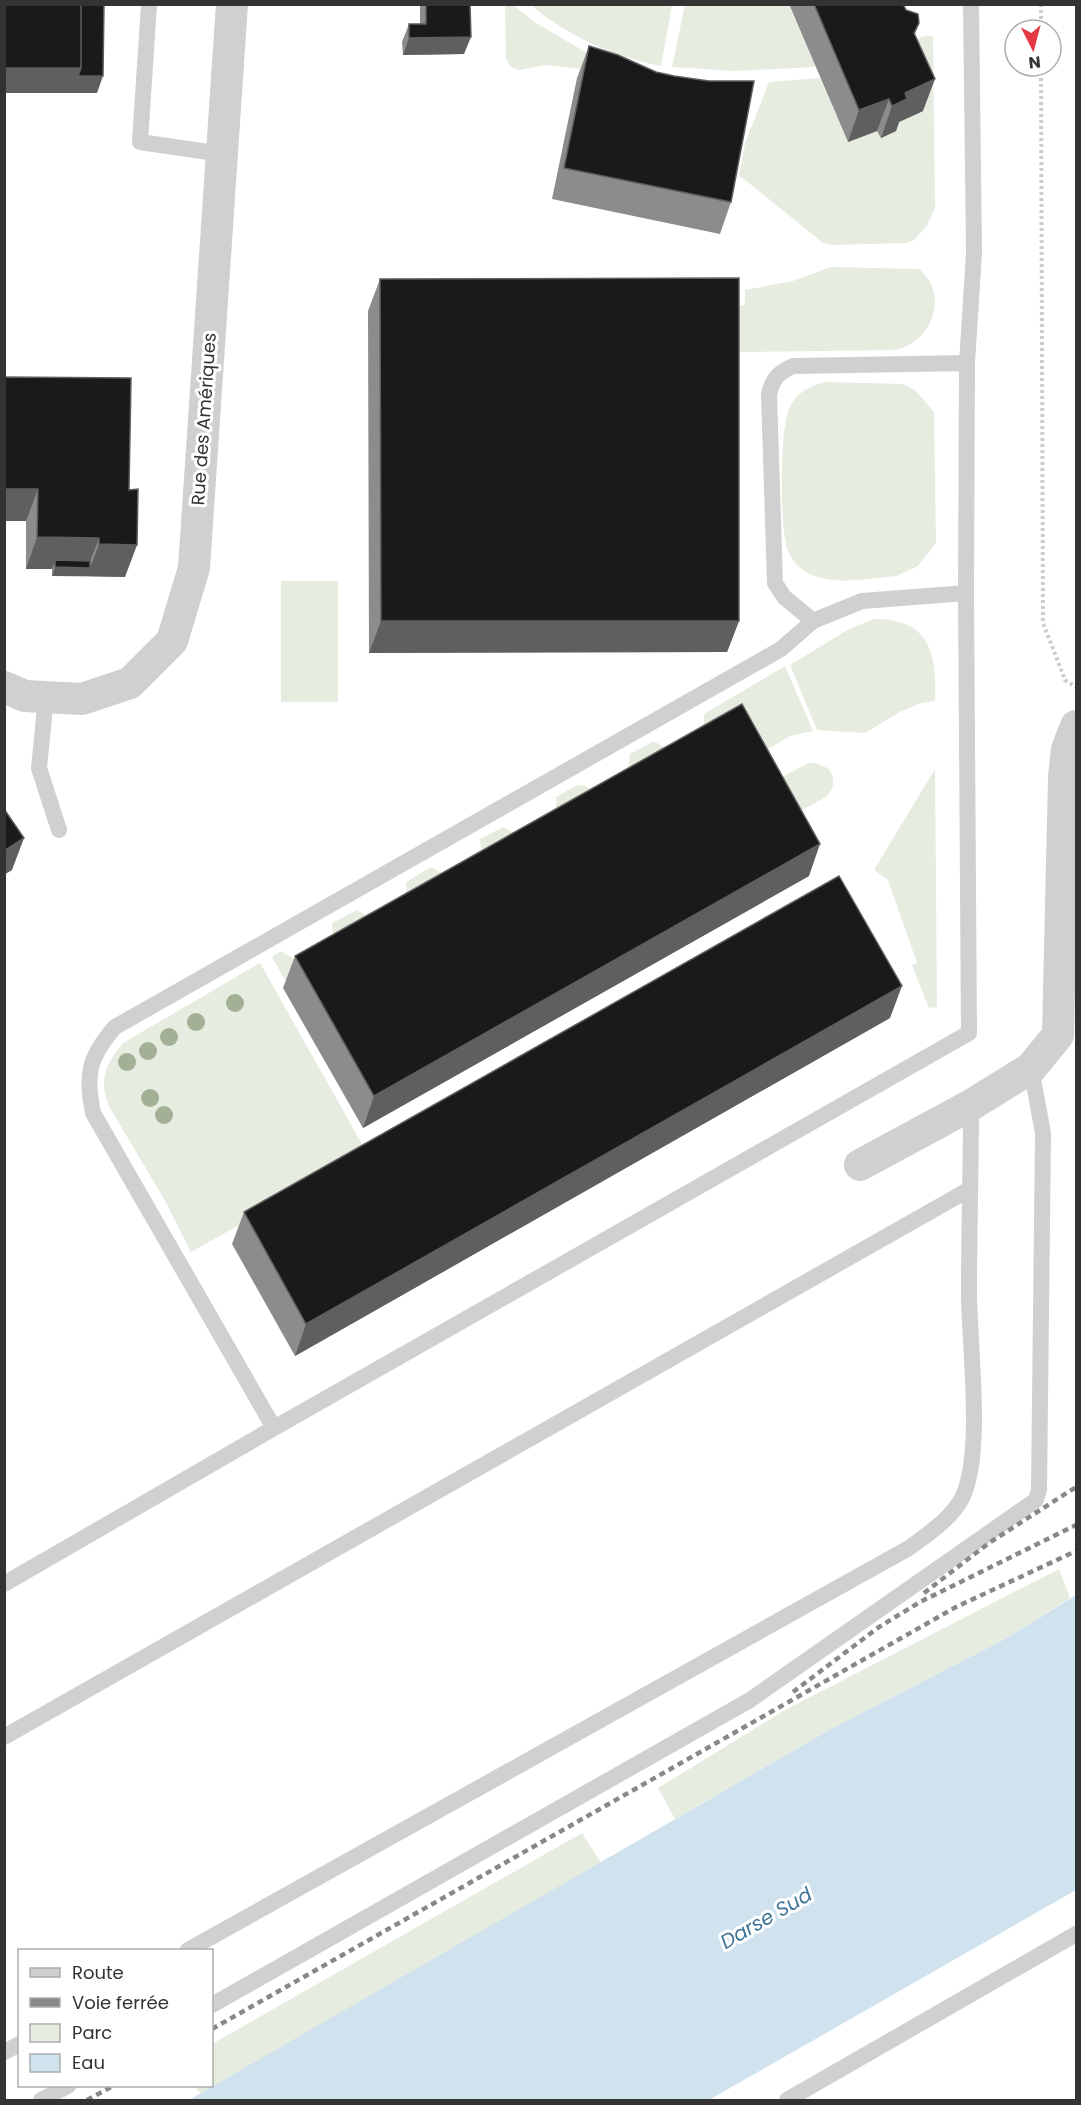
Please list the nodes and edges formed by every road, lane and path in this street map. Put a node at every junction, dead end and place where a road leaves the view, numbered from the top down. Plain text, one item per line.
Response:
1 (148, 4) edge
2 (232, 4) edge
3 (971, 4) edge
4 (1041, 78) edge
5 (222, 154) junction
6 (967, 363) junction
7 (966, 593) junction
8 (813, 621) junction
9 (4, 687) edge
10 (1077, 687) edge
11 (46, 697) junction
12 (1077, 726) edge
13 (59, 830) dead end
14 (1031, 1068) junction
15 (971, 1105) junction
16 (860, 1165) dead end
17 (970, 1189) junction
18 (274, 1428) junction
19 (4, 1584) edge
20 (4, 1737) edge
21 (1077, 1934) edge
22 (190, 1949) edge
23 (213, 2004) edge
24 (18, 2045) edge
25 (4, 2052) edge
26 (64, 2087) edge
27 (41, 2100) edge
28 (787, 2100) edge

1 - 5 lane
2 - 5 street, Rue des Amériques
3 - 6 lane
4 - 10 path
5 - 11 street, Rue des Amériques
6 - 7 lane
6 - 8 lane
7 - 8 lane
7 - 18 lane
8 - 18 lane
9 - 11 street, Rue des Amériques
11 - 13 lane
12 - 14 street
14 - 15 street
14 - 23 lane
15 - 16 street
15 - 17 lane
17 - 20 lane
17 - 22 lane
18 - 19 lane
21 - 28 lane
24 - 25 lane
26 - 27 lane

